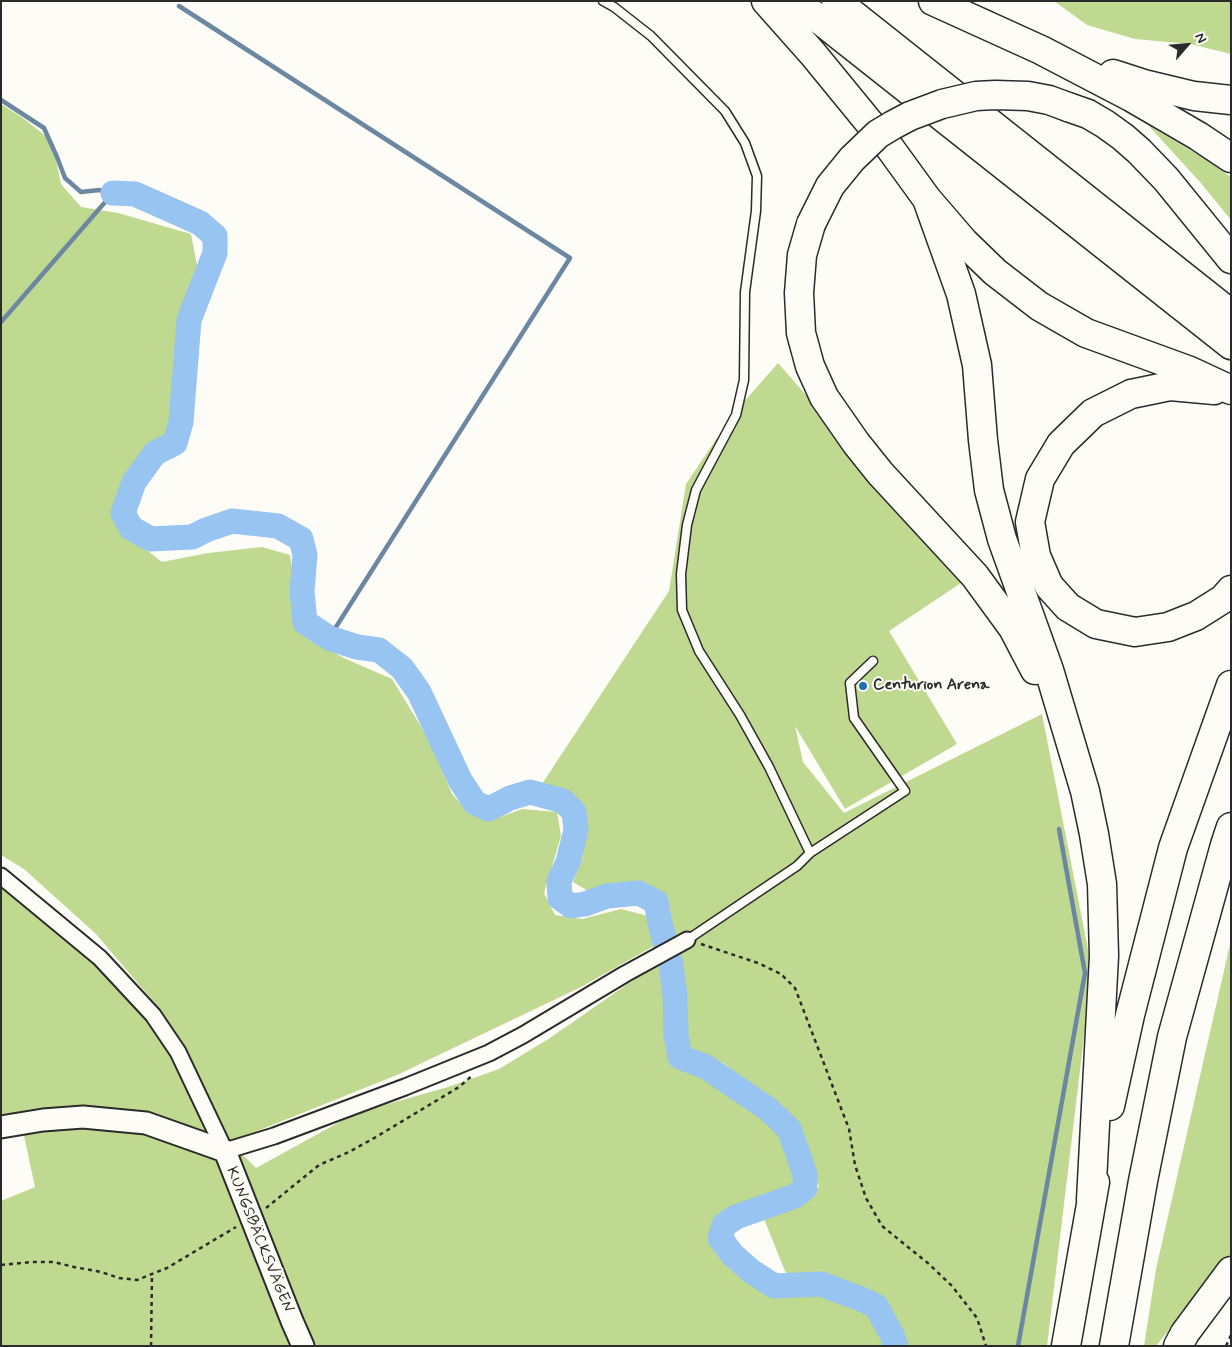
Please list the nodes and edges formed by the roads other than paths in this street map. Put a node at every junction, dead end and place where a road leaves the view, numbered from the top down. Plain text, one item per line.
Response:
1 (603, 1) edge
2 (766, 1) edge
3 (796, 1) edge
4 (836, 1) edge
5 (933, 1) edge
6 (1041, 50) junction
7 (1231, 100) edge
8 (1231, 158) edge
9 (927, 199) junction
10 (1231, 259) edge
11 (1231, 314) edge
12 (1231, 345) edge
13 (1231, 392) edge
14 (1231, 590) edge
15 (873, 661) dead end
16 (1231, 685) edge
17 (1067, 731) junction
18 (1231, 827) edge
19 (810, 853) junction
20 (1, 876) edge
21 (687, 940) joint
22 (1, 1126) edge
23 (224, 1151) junction
24 (1091, 1200) junction
25 (1231, 1271) edge
26 (303, 1346) edge
27 (1066, 1346) edge
28 (1114, 1346) edge
29 (1178, 1346) edge

1 - 19 lane
2 - 9 highway
3 - 12 highway
4 - 11 highway
5 - 6 highway
6 - 7 highway
6 - 8 highway
9 - 13 highway
9 - 17 highway
10 - 17 highway, bridge
13 - 14 highway
15 - 19 lane
16 - 24 highway
17 - 24 highway
18 - 28 highway
19 - 21 lane
20 - 23 street
21 - 23 street
22 - 23 street, KUNGSBÄCKSVÄGEN
23 - 26 street, KUNGSBÄCKSVÄGEN
24 - 27 highway
25 - 29 highway

